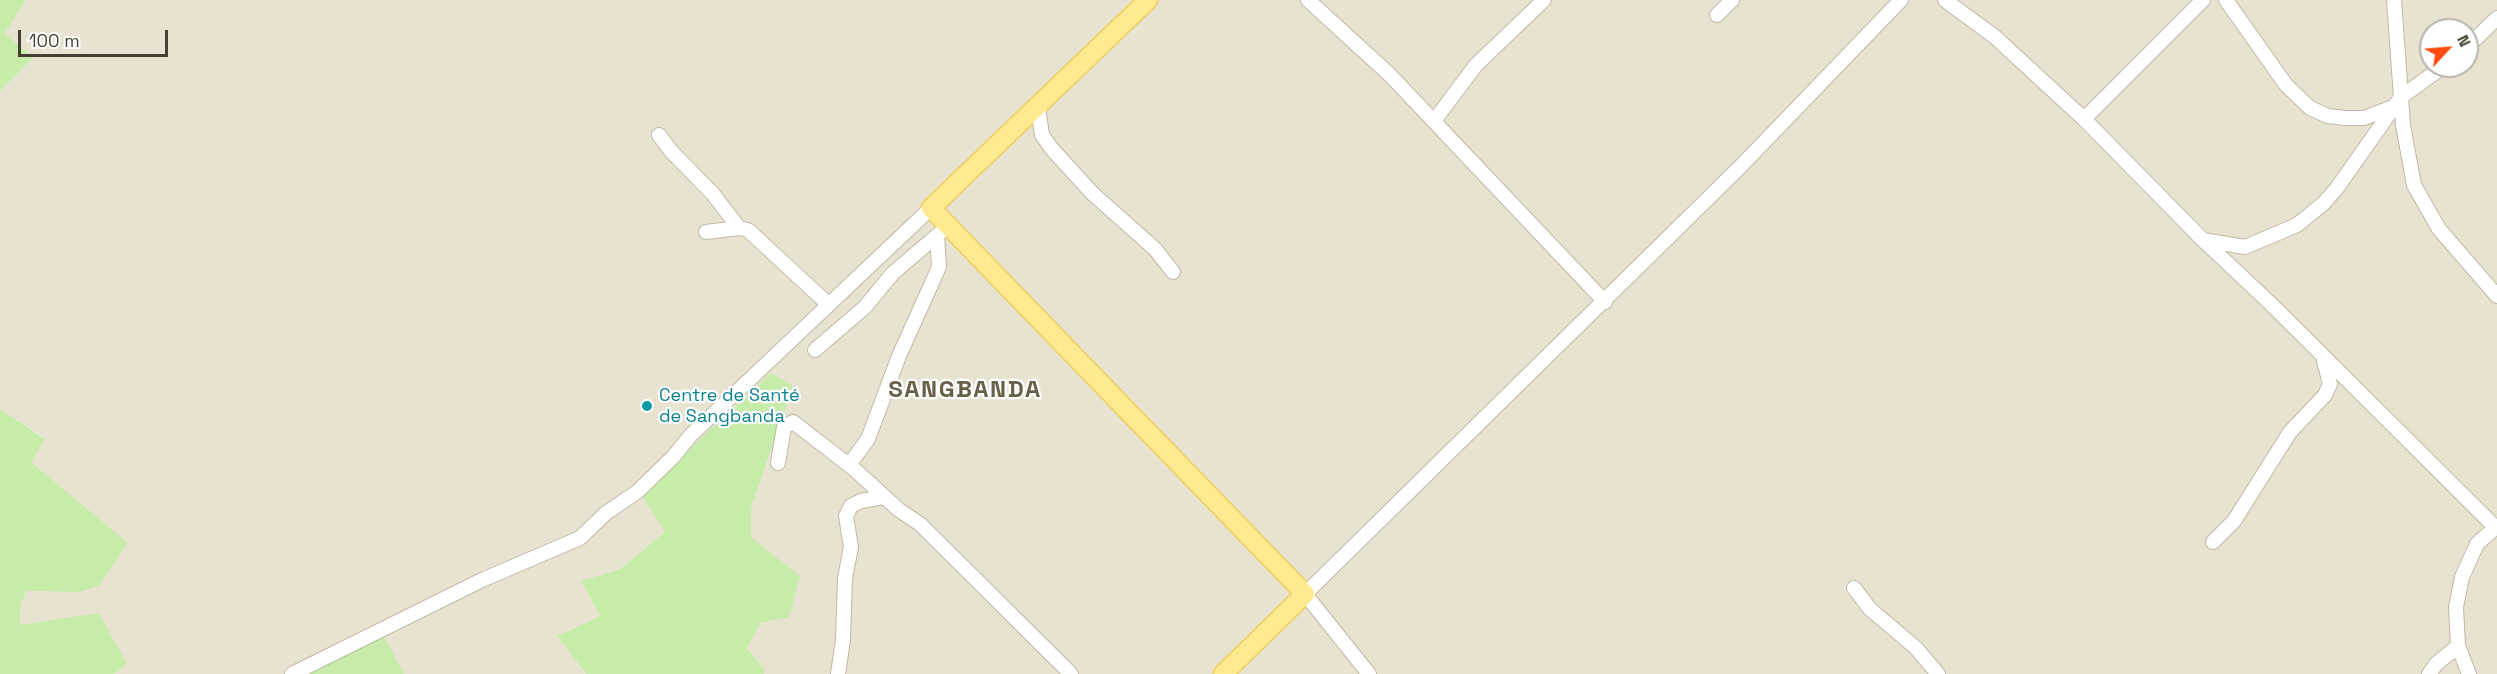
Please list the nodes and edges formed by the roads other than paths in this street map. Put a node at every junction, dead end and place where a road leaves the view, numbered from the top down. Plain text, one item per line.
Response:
1 (1148, 0) edge
2 (1308, 0) edge
3 (1544, 0) edge
4 (1732, 0) edge
5 (1901, 0) edge
6 (1945, 0) edge
7 (2203, 0) edge
8 (2226, 0) edge
9 (2394, 0) edge
10 (1717, 15) dead end
11 (2497, 18) edge
12 (2479, 35) edge
13 (2428, 78) edge
14 (2397, 102) junction
15 (1038, 107) junction
16 (2084, 119) junction
17 (1434, 121) junction
18 (659, 135) dead end
19 (931, 208) junction
20 (739, 228) junction
21 (943, 231) junction
22 (706, 232) dead end
23 (2203, 240) junction
24 (1173, 272) dead end
25 (2497, 296) edge
26 (1605, 302) junction
27 (828, 304) junction
28 (815, 350) dead end
29 (2323, 359) junction
30 (778, 464) dead end
31 (849, 465) junction
32 (884, 497) junction
33 (2496, 527) edge
34 (2213, 542) dead end
35 (1854, 588) dead end
36 (1305, 594) junction
37 (2458, 646) junction
38 (292, 674) edge
39 (838, 674) edge
40 (1071, 674) edge
41 (1223, 674) edge
42 (1369, 674) edge
43 (1938, 674) edge
44 (2429, 674) edge
45 (2469, 674) edge

1 - 15 main road
2 - 17 street
3 - 17 street
4 - 10 street
5 - 26 street
6 - 16 street
7 - 16 street
8 - 14 street
9 - 14 street
11 - 12 street
13 - 14 street
14 - 23 street
14 - 25 street
15 - 19 main road
15 - 24 street
16 - 23 street
17 - 26 street
18 - 20 street
19 - 21 main road
19 - 27 street
20 - 22 street
20 - 27 street
21 - 28 street
21 - 31 street
21 - 36 main road
23 - 29 street
26 - 36 street
27 - 38 street
29 - 33 street
29 - 34 street
30 - 31 street
31 - 32 street
32 - 39 street
32 - 40 street
33 - 37 street
35 - 43 street
36 - 41 main road
36 - 42 street
37 - 44 street
37 - 45 street

